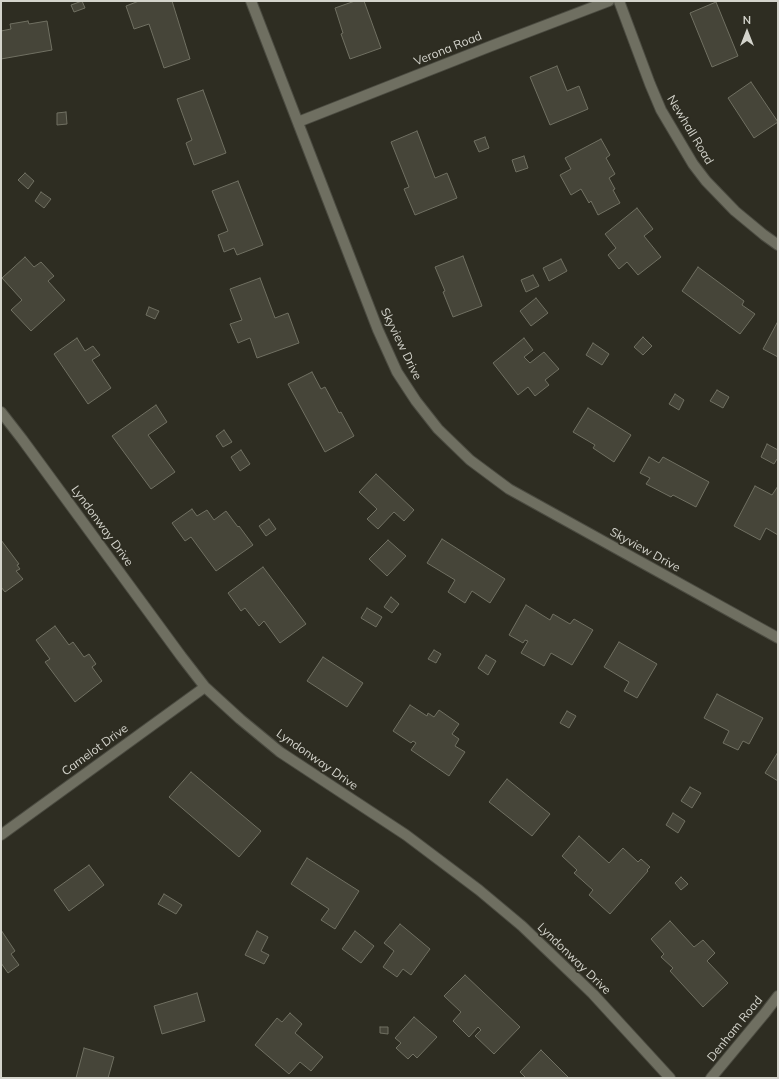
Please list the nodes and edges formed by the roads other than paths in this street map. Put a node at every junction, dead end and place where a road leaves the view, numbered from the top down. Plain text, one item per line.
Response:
1 (251, 1) edge
2 (609, 1) edge
3 (619, 1) edge
4 (298, 122) junction
5 (778, 245) edge
6 (1, 412) edge
7 (778, 638) edge
8 (205, 687) junction
9 (1, 835) edge
10 (778, 996) edge
11 (670, 1078) edge
12 (711, 1078) edge

1 - 4 street, Skyview Drive
2 - 4 street, Verona Road
3 - 5 street, Newhall Road
4 - 7 street, Skyview Drive
6 - 8 street, Lyndonway Drive
8 - 9 street, Camelot Drive
8 - 11 street, Lyndonway Drive
10 - 12 street, Denham Road

